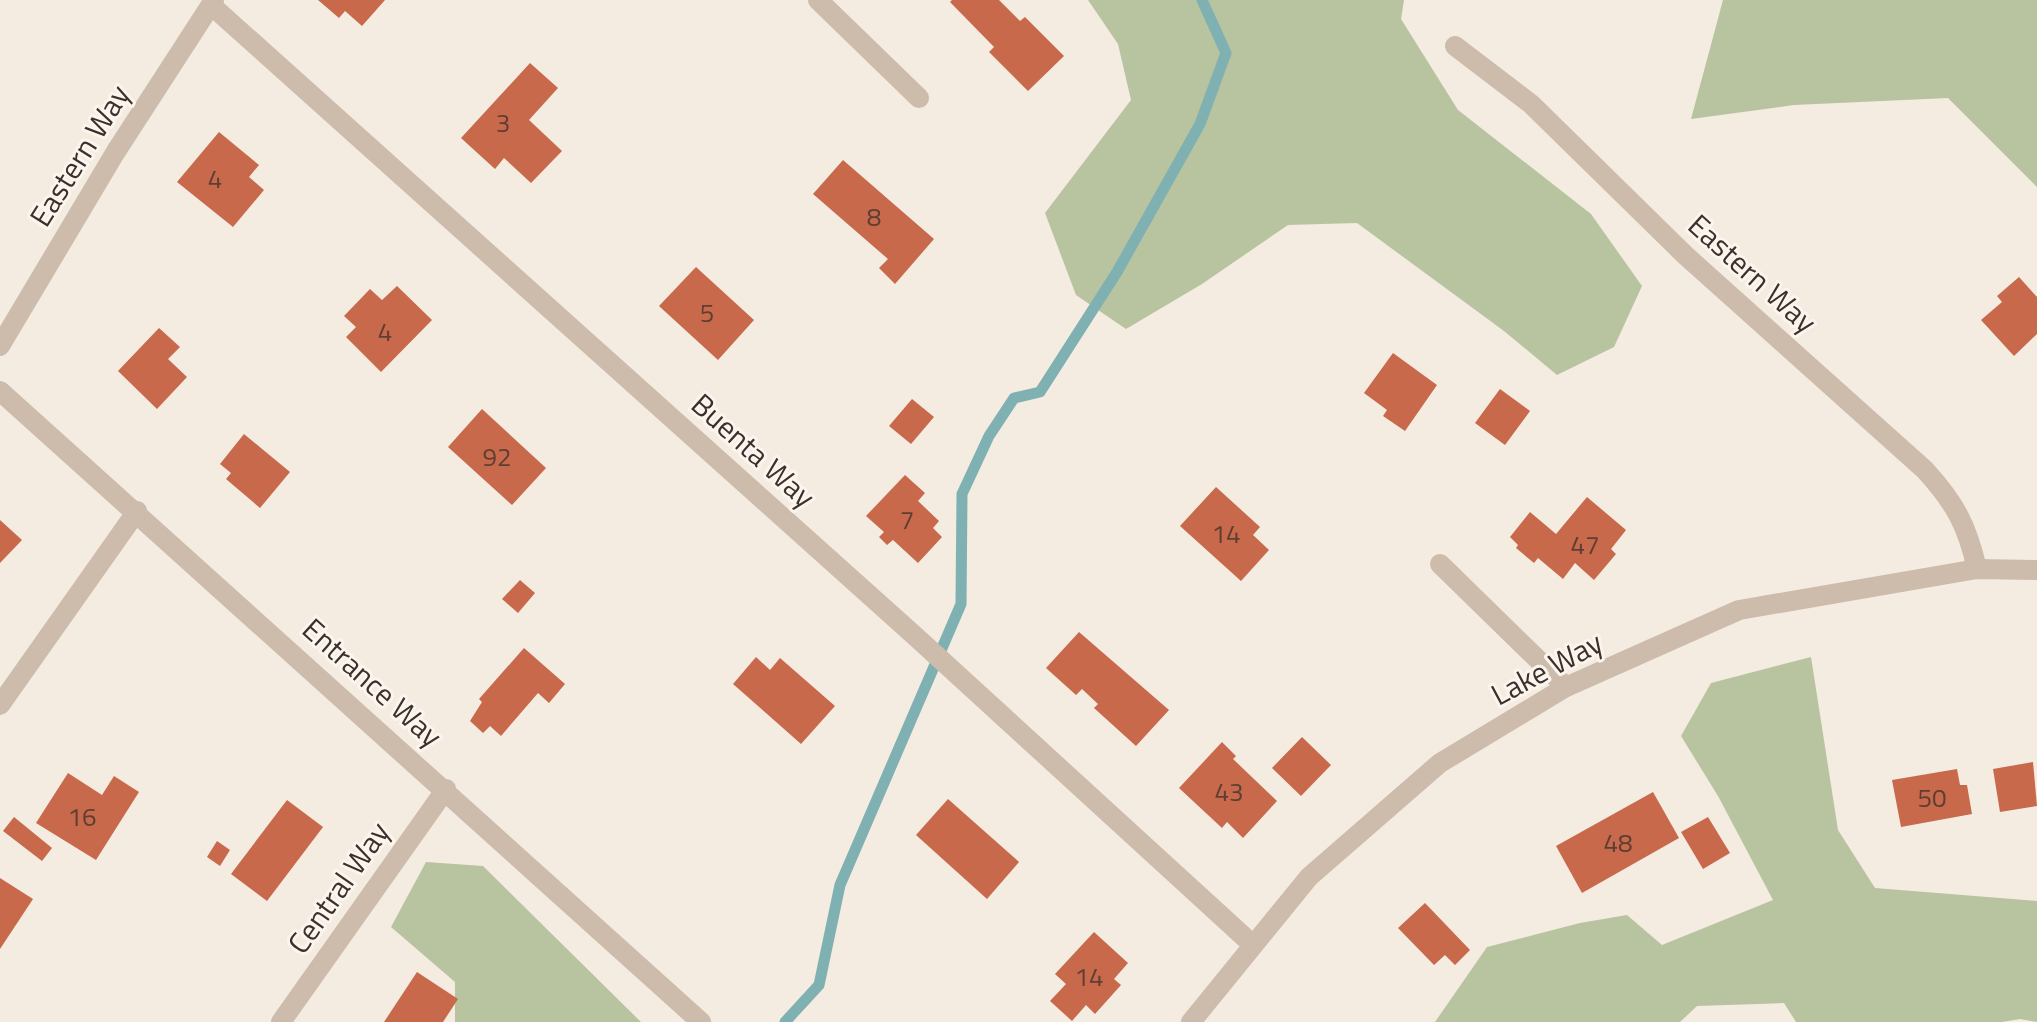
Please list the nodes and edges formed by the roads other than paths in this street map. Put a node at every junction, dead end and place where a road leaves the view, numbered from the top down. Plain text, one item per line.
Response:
1 (818, 0) edge
2 (212, 2) edge
3 (1455, 46) dead end
4 (919, 98) dead end
5 (0, 346) edge
6 (0, 391) edge
7 (137, 511) junction
8 (1440, 564) dead end
9 (1977, 569) junction
10 (2037, 570) edge
11 (1566, 687) junction
12 (0, 705) edge
13 (446, 789) junction
14 (1253, 945) junction
15 (281, 1022) edge
16 (701, 1022) edge
17 (1191, 1022) edge

1 - 4 street
2 - 5 street, Eastern Way
2 - 14 street, Buenta Way
3 - 9 street, Eastern Way
6 - 7 street, Entrance Way
7 - 12 street
7 - 13 street, Entrance Way
8 - 11 street
9 - 10 street, Lake Way
9 - 11 street, Lake Way
11 - 14 street, Lake Way
13 - 15 street, Central Way
13 - 16 street, Entrance Way
14 - 17 street, Lake Way

